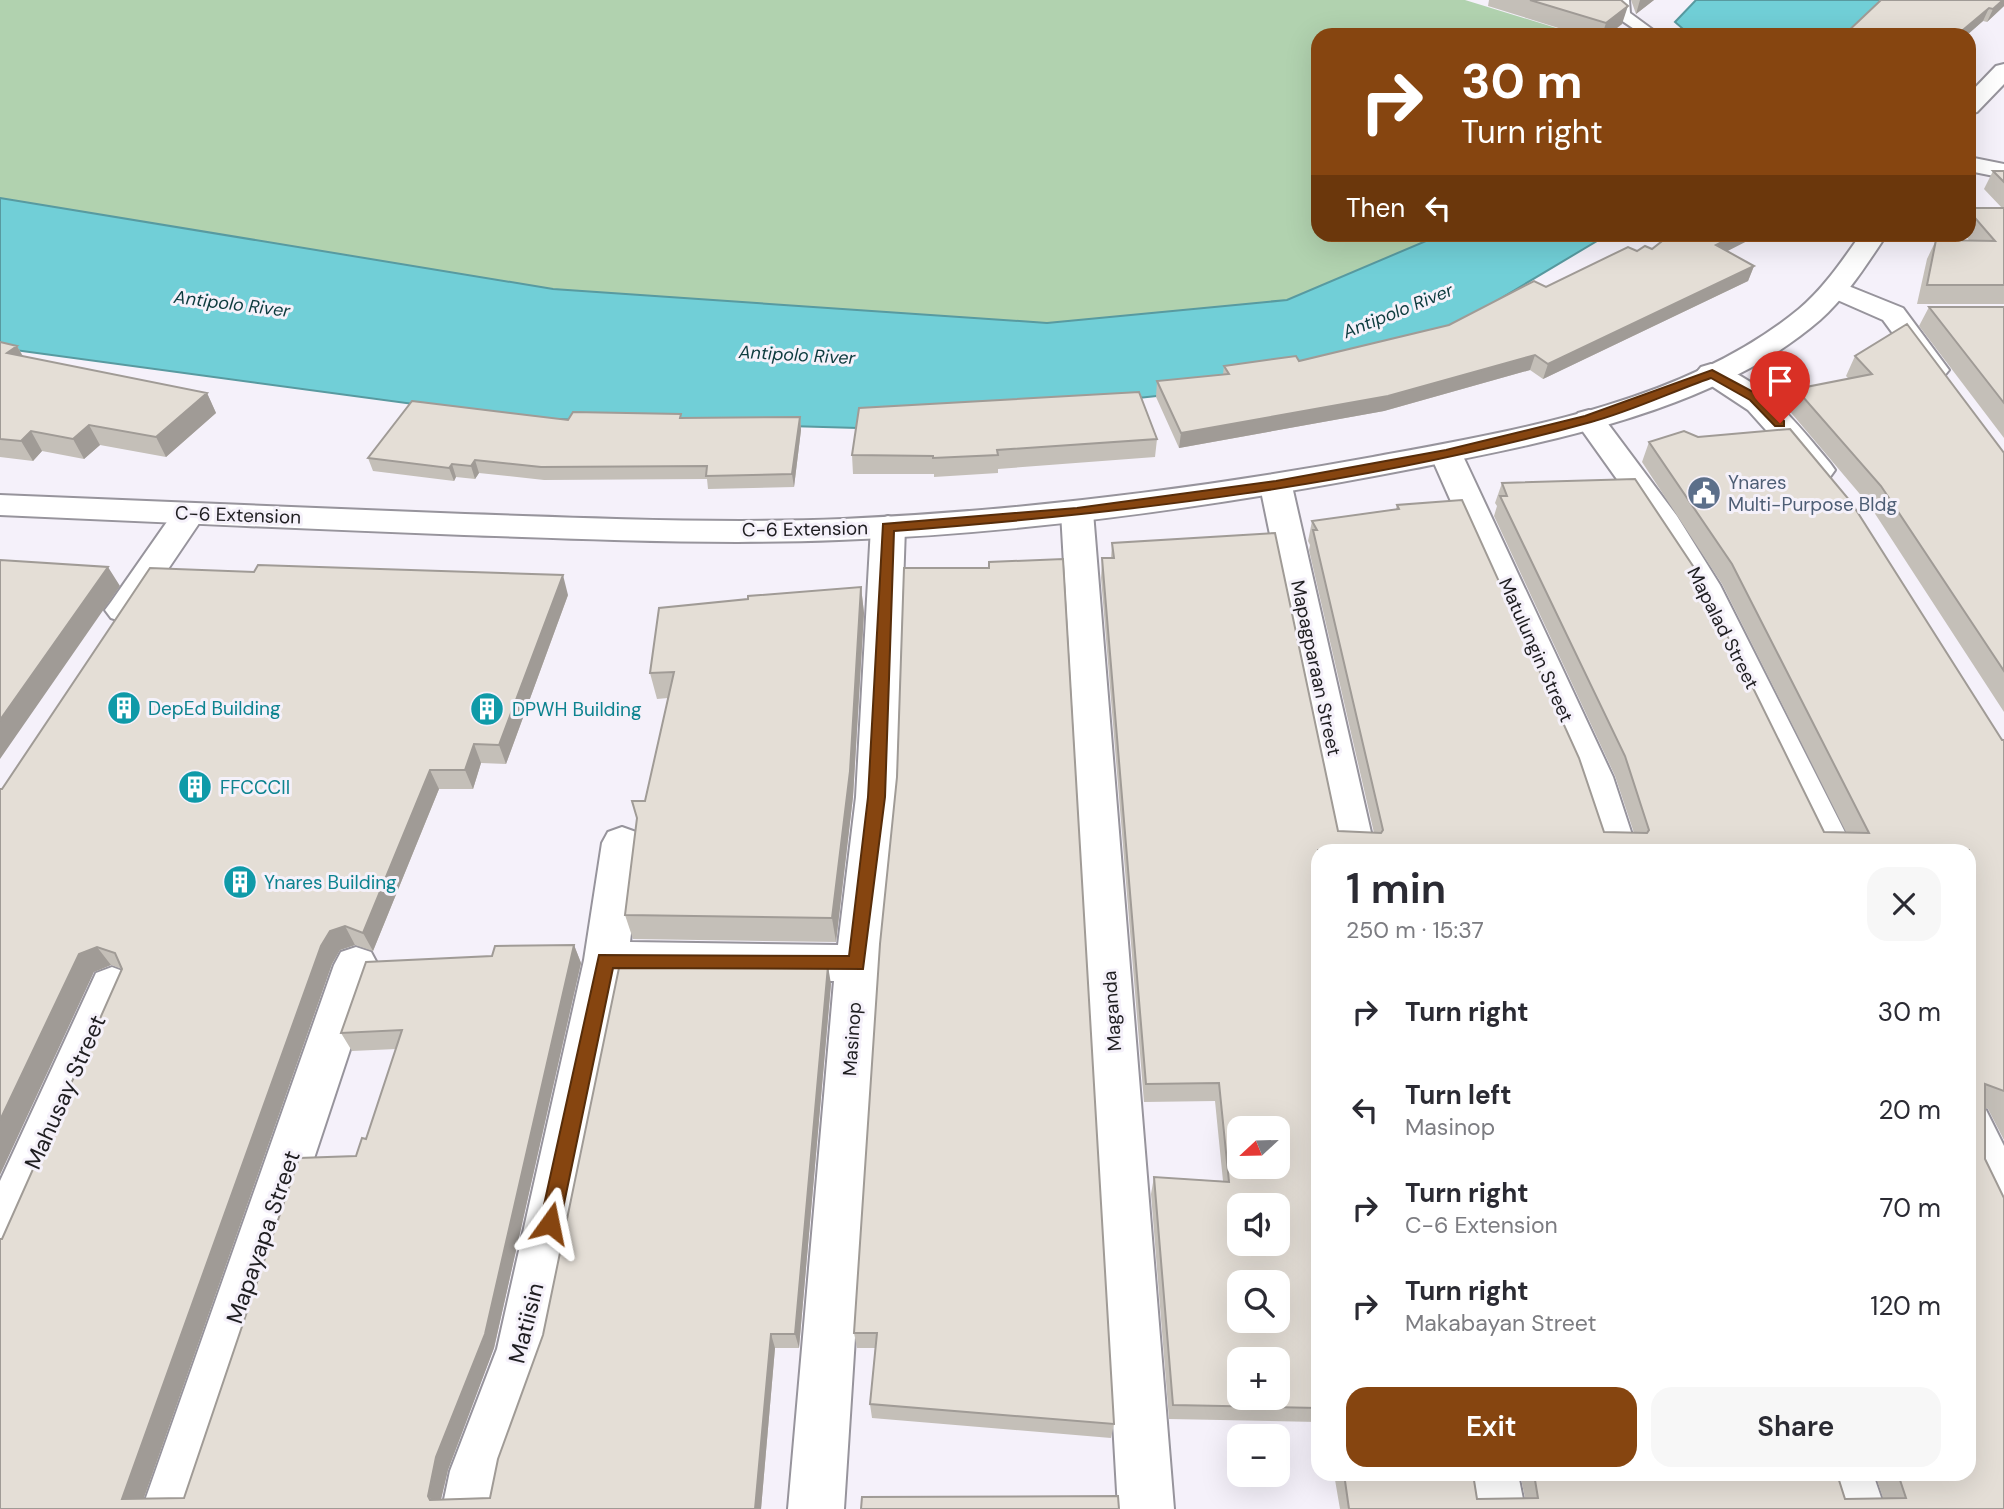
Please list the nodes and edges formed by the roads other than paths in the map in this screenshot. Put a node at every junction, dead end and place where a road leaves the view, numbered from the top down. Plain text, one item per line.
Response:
1 (1622, 0) edge
2 (1642, 28) edge
3 (2004, 71) edge
4 (1976, 100) edge
5 (1976, 166) edge
6 (2004, 172) edge
7 (1868, 242) edge
8 (1836, 289) junction
9 (1893, 314) junction
10 (1928, 314) dead end
11 (1712, 373) junction
12 (1954, 397) edge
13 (1589, 419) junction
14 (1446, 454) junction
15 (1276, 486) junction
16 (1840, 495) edge
17 (0, 505) edge
18 (1077, 512) junction
19 (191, 513) junction
20 (888, 527) junction
21 (107, 634) edge
22 (622, 843) dead end
23 (1354, 844) edge
24 (1615, 844) edge
25 (1831, 844) edge
26 (606, 960) junction
27 (857, 963) junction
28 (356, 965) dead end
29 (112, 986) edge
30 (1976, 1139) edge
31 (2004, 1197) edge
32 (0, 1236) edge
33 (1491, 1481) edge
34 (1847, 1481) edge
35 (170, 1509) edge
36 (470, 1509) edge
37 (816, 1509) edge
38 (1146, 1509) edge
39 (1497, 1509) edge
40 (1857, 1509) edge

1 - 2 lane
3 - 4 street
5 - 6 street
7 - 8 street, C-6 Extension
8 - 9 street
8 - 11 street, C-6 Extension
9 - 10 street
9 - 12 street
11 - 13 street, C-6 Extension
11 - 16 street
13 - 14 street, C-6 Extension
13 - 25 street, Mapalad Street
14 - 15 street, C-6 Extension
14 - 24 street, Matulungin Street
15 - 18 street, C-6 Extension
15 - 23 street, Mapagparaan Street
17 - 19 street, C-6 Extension
18 - 20 street, C-6 Extension
18 - 38 street, Maganda
19 - 20 street, C-6 Extension
19 - 21 street
20 - 27 street, Masinop
22 - 26 street, Matiisin
26 - 27 street
26 - 36 street, Matiisin
27 - 37 street, Masinop
28 - 35 street, Mapayapa Street
29 - 32 street, Mahusay Street
30 - 31 street
33 - 39 street
34 - 40 street

